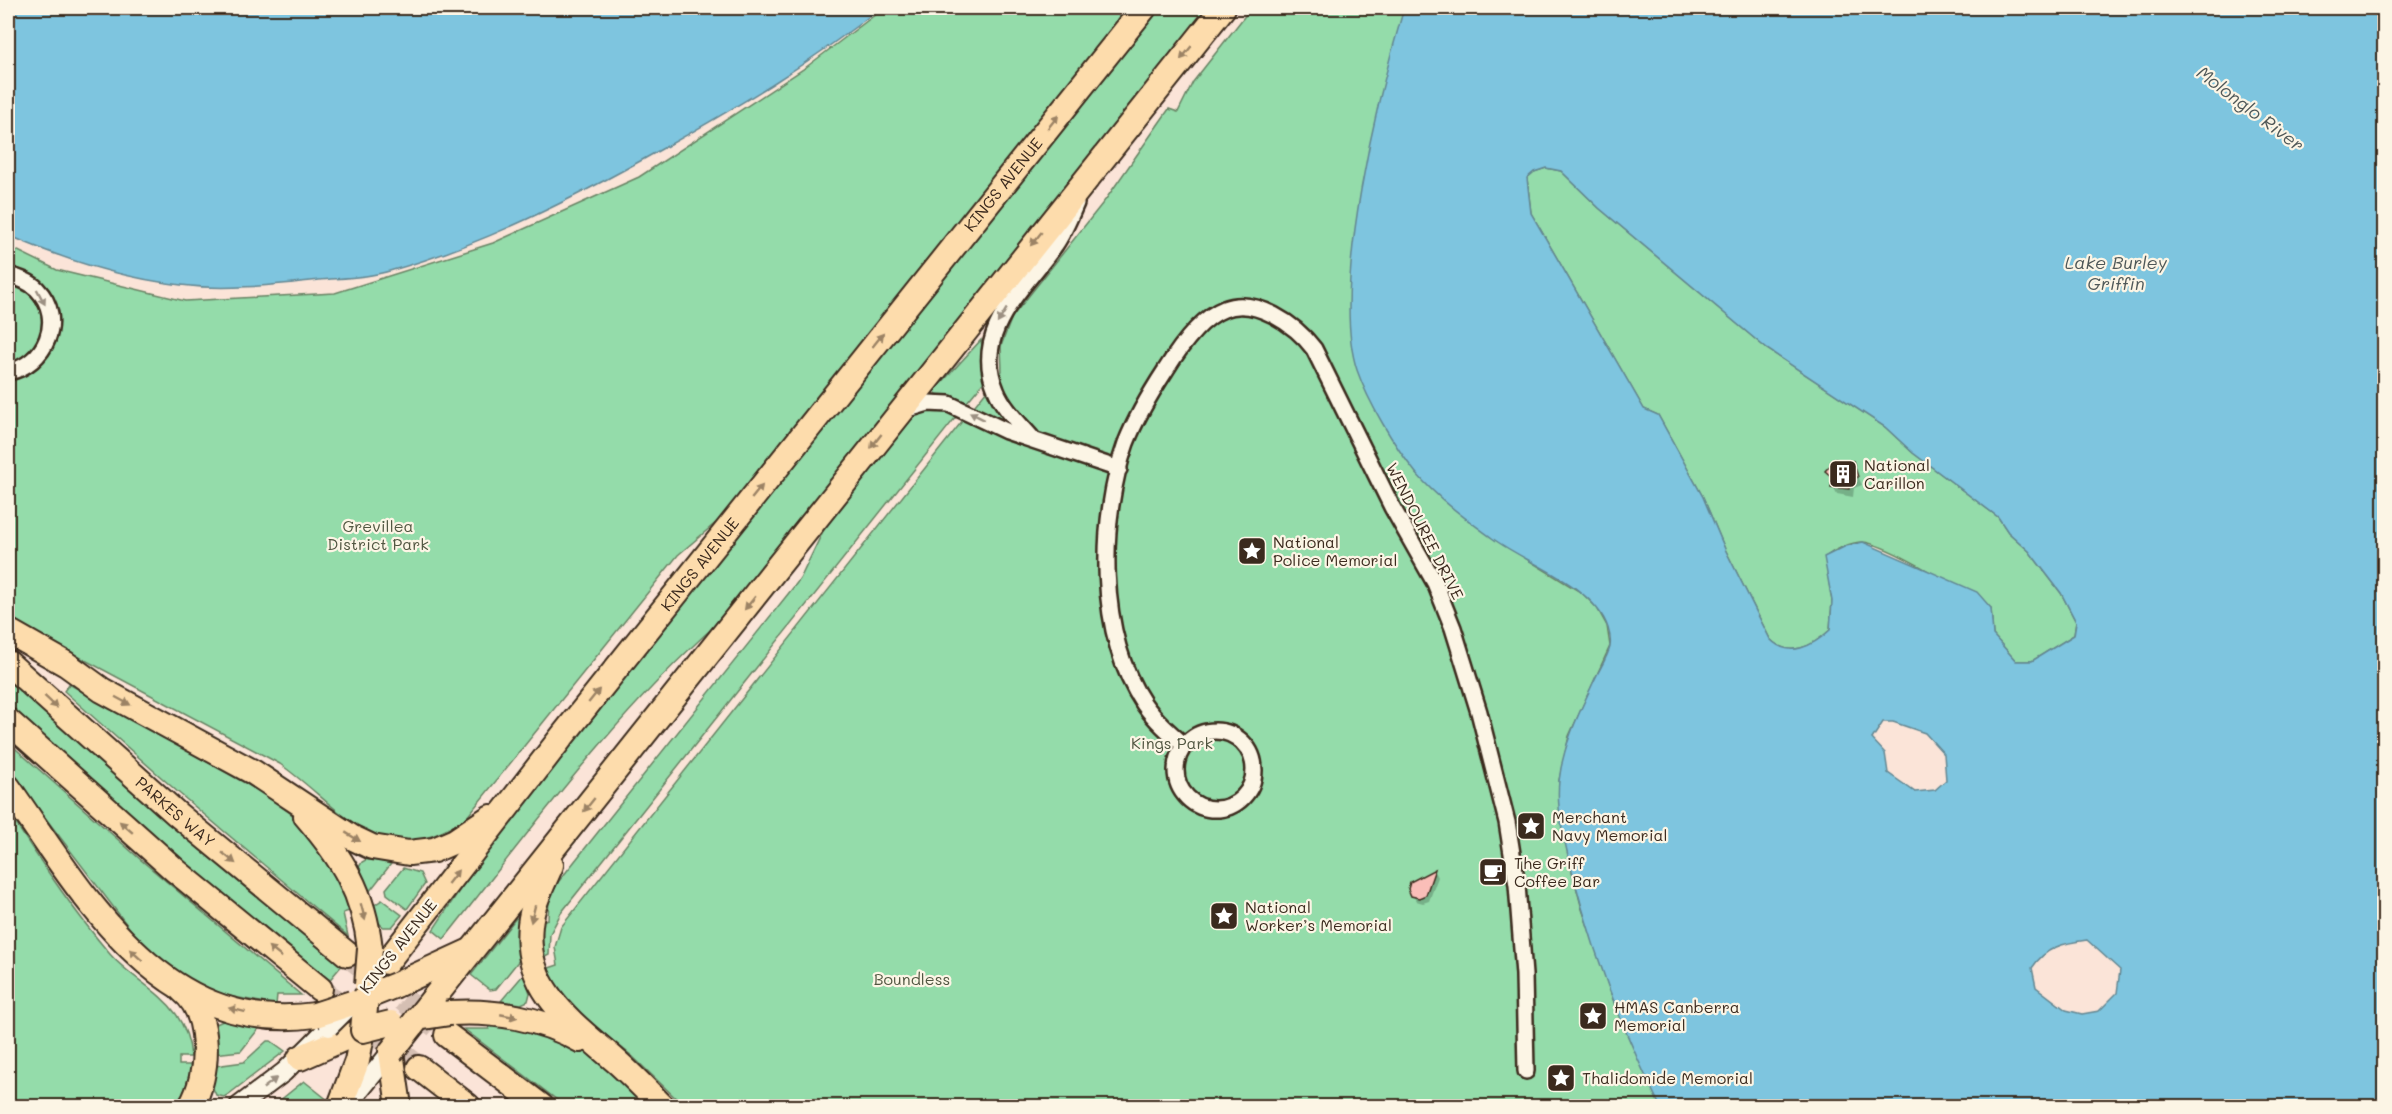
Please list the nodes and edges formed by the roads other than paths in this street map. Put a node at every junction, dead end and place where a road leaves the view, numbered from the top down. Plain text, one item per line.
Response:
1 (1144, 8) edge
2 (1223, 8) edge
3 (1086, 177) junction
4 (8, 275) edge
5 (8, 372) edge
6 (898, 413) junction
7 (1032, 438) junction
8 (1119, 469) junction
9 (8, 631) edge
10 (8, 663) edge
11 (8, 722) edge
12 (1185, 746) junction
13 (8, 787) edge
14 (287, 793) junction
15 (511, 804) junction
16 (561, 840) junction
17 (472, 949) junction
18 (385, 967) junction
19 (320, 989) tunnel mouth
20 (182, 990) junction
21 (362, 995) junction
22 (443, 1016) junction
23 (417, 1018) junction
24 (391, 1023) junction
25 (342, 1032) junction
26 (300, 1058) joint
27 (618, 1063) junction
28 (387, 1066) junction
29 (419, 1068) tunnel mouth
30 (1526, 1071) dead end
31 (190, 1107) edge
32 (239, 1107) edge
33 (340, 1107) edge
34 (347, 1107) edge
35 (399, 1107) edge
36 (468, 1107) edge
37 (541, 1107) edge
38 (662, 1107) edge

15 -> 1 main road, KINGS AVENUE
2 -> 3 main road
3 -> 6 main road
3 -> 7 street
4 -> 5 street
7 -> 6 street
6 -> 16 main road
7 - 8 street
8 - 12 street, WENDOUREE DRIVE
8 - 30 street, WENDOUREE DRIVE
9 -> 14 main road
10 -> 18 main road, PARKES WAY
19 -> 11 main road
12 - 12 street
20 -> 13 main road
14 -> 15 main road
14 -> 18 main road
18 -> 15 main road, KINGS AVENUE
16 - 17 main road
16 -> 27 main road
17 - 18 main road
17 - 22 main road
18 - 21 main road, bridge
18 - 21 main road, bridge
18 - 24 main road
25 -> 20 main road
20 - 31 main road
21 - 25 main road, bridge
21 - 25 main road, bridge
22 - 23 main road, bridge
22 -> 27 main road
22 - 37 main road
23 - 24 main road
23 - 28 main road, bridge
24 - 25 main road, bridge
24 - 28 main road
25 - 26 main road
25 - 33 main road
32 -> 26 street
27 - 38 main road
28 - 34 street
28 - 35 main road
29 - 36 main road

